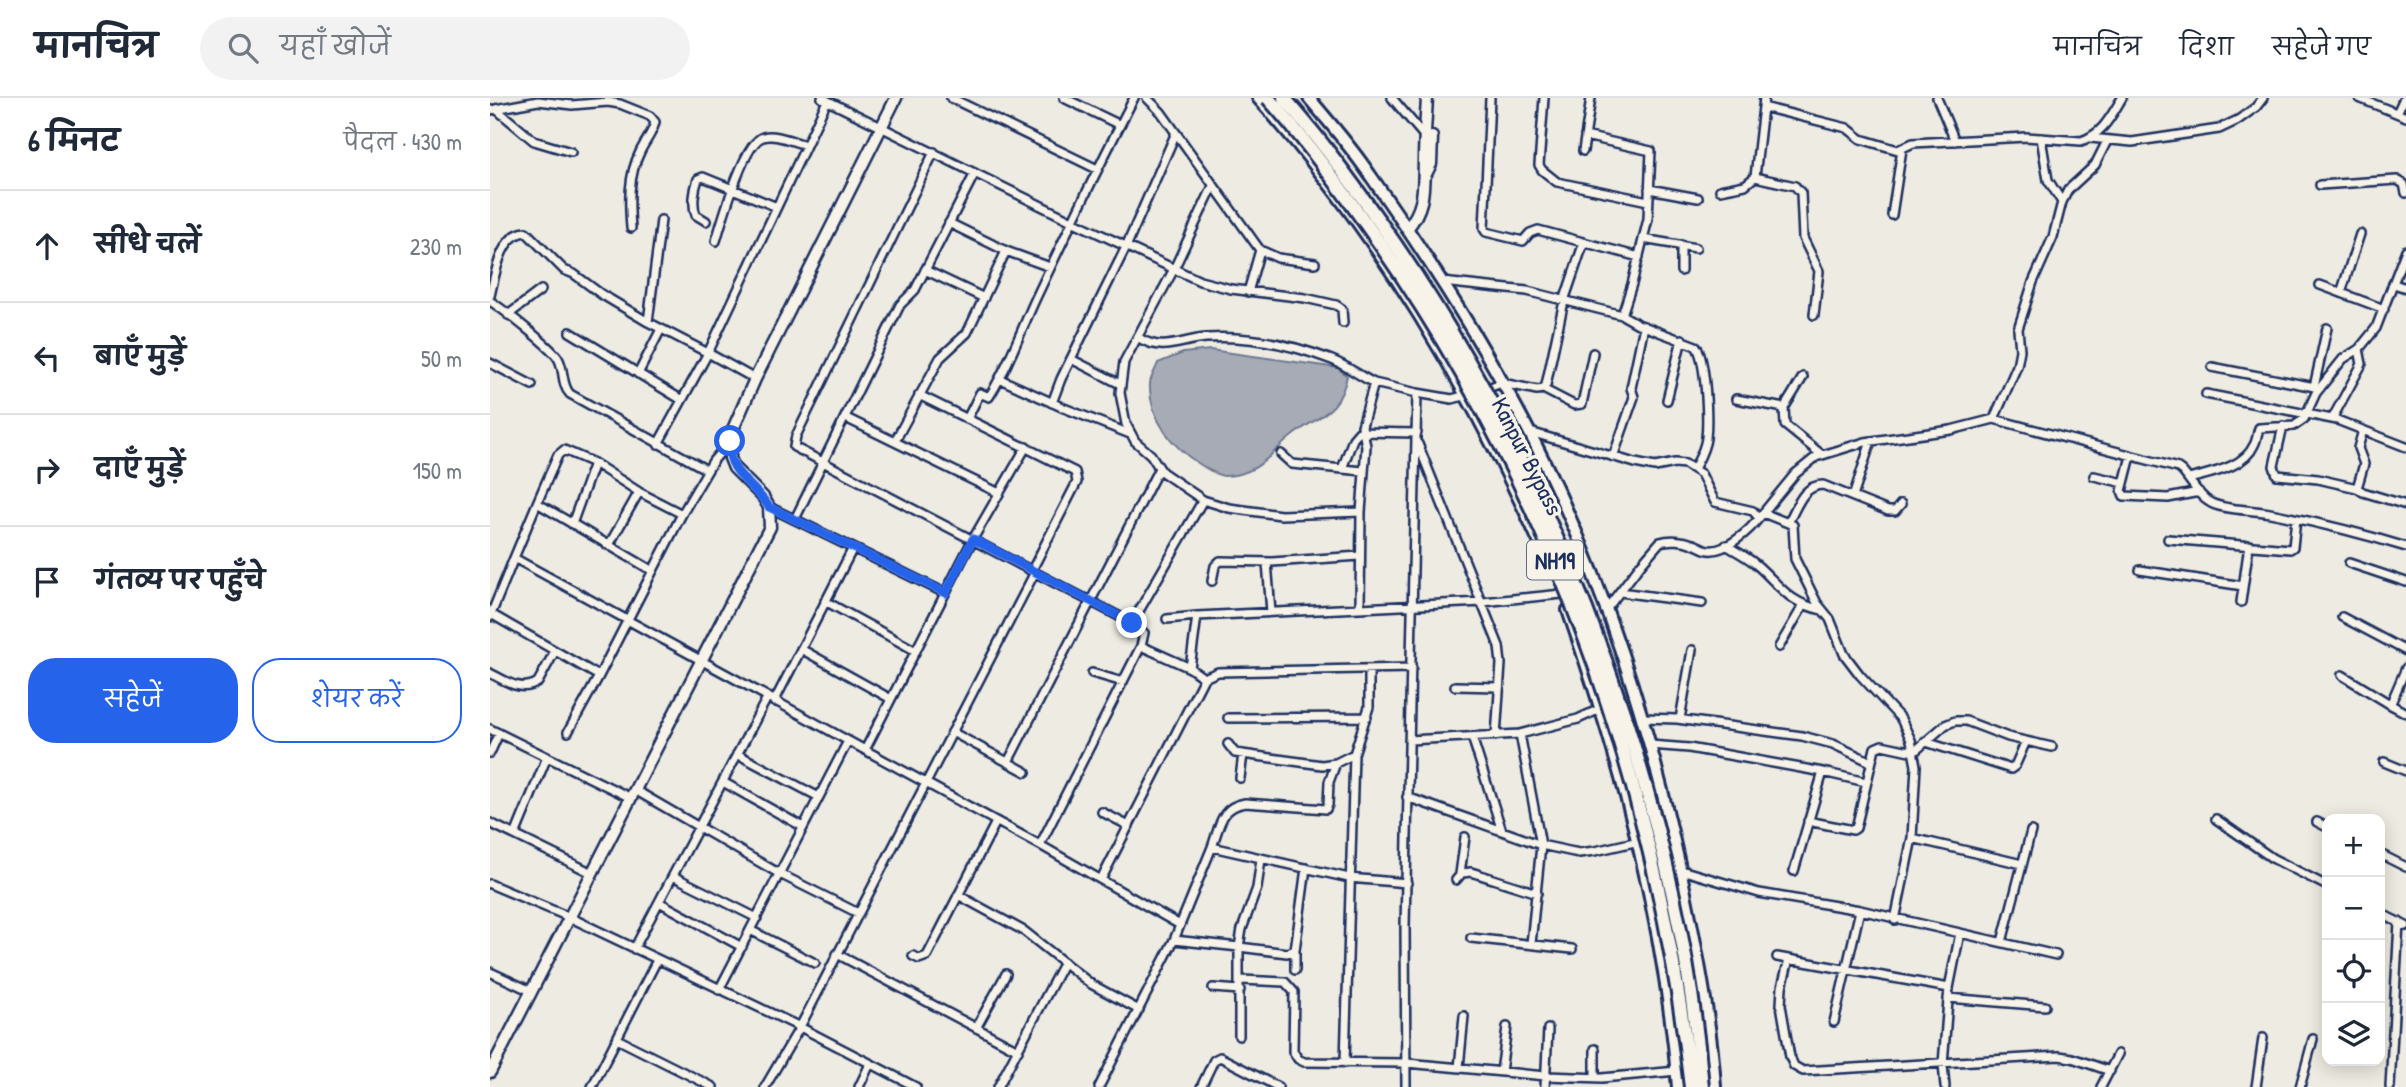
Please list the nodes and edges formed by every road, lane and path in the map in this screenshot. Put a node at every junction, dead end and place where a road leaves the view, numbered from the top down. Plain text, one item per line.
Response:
1 (896, 98) edge
2 (1134, 98) edge
3 (1147, 98) edge
4 (1258, 98) edge
5 (1268, 98) edge
6 (1284, 98) edge
7 (1309, 98) edge
8 (1392, 98) edge
9 (1427, 98) edge
10 (1433, 98) edge
11 (1490, 98) edge
12 (1544, 98) edge
13 (1591, 98) edge
14 (1764, 98) edge
15 (1937, 98) edge
16 (2122, 98) edge
17 (2263, 98) edge
18 (2359, 98) edge
19 (2404, 98) edge
20 (824, 99) edge
21 (956, 99) edge
22 (1069, 99) edge
23 (611, 100) edge
24 (1763, 107) junction
25 (493, 110) edge
26 (2397, 113) junction
27 (2406, 117) edge
28 (1120, 125) junction
29 (882, 126) junction
30 (1175, 135) junction
31 (1585, 136) junction
32 (2041, 138) junction
33 (2090, 138) junction
34 (1429, 139) junction
35 (1955, 141) junction
36 (2107, 141) junction
37 (806, 145) junction
38 (1902, 149) junction
39 (1583, 151) dead end
40 (571, 152) dead end
41 (934, 152) junction
42 (1097, 169) junction
43 (975, 173) junction
44 (1755, 177) junction
45 (1213, 186) junction
46 (2320, 186) dead end
47 (734, 188) junction
48 (1649, 189) junction
49 (1720, 190) dead end
50 (2406, 194) edge
51 (1698, 198) dead end
52 (1648, 201) junction
53 (2062, 202) junction
54 (777, 207) junction
55 (1892, 215) dead end
56 (661, 220) dead end
57 (706, 221) dead end
58 (1072, 221) junction
59 (949, 223) junction
60 (631, 228) dead end
61 (1407, 229) junction
62 (2360, 234) dead end
63 (1643, 239) junction
64 (716, 241) dead end
65 (1584, 242) junction
66 (1682, 245) junction
67 (1126, 247) junction
68 (1696, 248) dead end
69 (1260, 250) junction
70 (2406, 250) edge
71 (1006, 251) junction
72 (1639, 257) junction
73 (1315, 263) dead end
74 (1051, 267) junction
75 (1174, 268) junction
76 (925, 270) junction
77 (1681, 271) dead end
78 (1441, 282) junction
79 (2394, 284) junction
80 (2320, 285) dead end
81 (2406, 288) edge
82 (541, 290) dead end
83 (1248, 292) junction
84 (2341, 293) junction
85 (490, 298) edge
86 (984, 298) junction
87 (1564, 301) junction
88 (2384, 309) junction
89 (508, 314) junction
90 (1622, 315) junction
91 (1814, 315) dead end
92 (648, 322) junction
93 (1343, 323) dead end
94 (1644, 326) junction
95 (2327, 328) dead end
96 (661, 329) junction
97 (570, 332) dead end
98 (1139, 338) junction
99 (1682, 340) junction
100 (2359, 349) junction
101 (1593, 352) dead end
102 (708, 353) junction
103 (1071, 359) junction
104 (490, 363) edge
105 (2212, 367) dead end
106 (638, 374) junction
107 (1803, 377) dead end
108 (755, 379) junction
109 (1000, 379) junction
110 (1374, 383) junction
111 (1502, 383) junction
112 (1120, 384) junction
113 (532, 385) dead end
114 (2317, 387) junction
115 (1543, 389) junction
116 (1417, 393) junction
117 (2206, 394) dead end
118 (919, 395) junction
119 (1465, 396) junction
120 (1736, 399) dead end
121 (682, 400) junction
122 (1667, 400) dead end
123 (1052, 402) junction
124 (1784, 408) junction
125 (2307, 412) junction
126 (846, 418) junction
127 (967, 419) junction
128 (1994, 419) junction
129 (2332, 419) junction
130 (2283, 426) junction
131 (1362, 430) junction
132 (2363, 430) junction
133 (1529, 432) junction
134 (1130, 434) junction
135 (1417, 437) junction
136 (730, 441) junction
137 (895, 441) junction
138 (1871, 441) junction
139 (658, 444) junction
140 (1026, 447) junction
141 (2406, 447) edge
142 (1281, 454) dead end
143 (1822, 455) junction
144 (2131, 456) junction
145 (1613, 457) junction
146 (594, 463) junction
147 (823, 463) junction
148 (1159, 468) junction
149 (1342, 469) junction
150 (1694, 469) junction
151 (707, 470) junction
152 (1363, 471) junction
153 (2094, 476) dead end
154 (2189, 479) junction
155 (2124, 483) junction
156 (2357, 488) junction
157 (639, 492) junction
158 (2199, 492) junction
159 (999, 493) junction
160 (1853, 497) junction
161 (1202, 500) junction
162 (537, 503) junction
163 (1901, 504) dead end
164 (2406, 505) edge
165 (769, 507) junction
166 (1361, 512) junction
167 (681, 514) junction
168 (1761, 515) junction
169 (795, 519) junction
170 (2297, 519) junction
171 (1789, 522) junction
172 (572, 524) junction
173 (973, 539) junction
174 (2168, 539) dead end
175 (609, 545) junction
176 (1726, 545) junction
177 (2249, 545) junction
178 (2406, 547) edge
179 (853, 548) junction
180 (1360, 556) junction
181 (514, 558) junction
182 (1266, 562) junction
183 (2349, 563) dead end
184 (2140, 570) dead end
185 (653, 571) junction
186 (1033, 571) junction
187 (1212, 581) dead end
188 (2406, 582) edge
189 (2243, 586) junction
190 (1620, 592) junction
191 (946, 593) junction
192 (1562, 594) junction
193 (825, 601) junction
194 (1091, 601) junction
195 (1483, 602) junction
196 (2241, 602) dead end
197 (1703, 603) dead end
198 (1414, 606) junction
199 (1803, 606) junction
200 (1360, 607) junction
201 (1822, 610) junction
202 (1271, 612) junction
203 (1605, 612) junction
204 (490, 615) edge
205 (1197, 616) junction
206 (2342, 617) dead end
207 (1167, 619) dead end
208 (628, 621) junction
209 (1132, 623) junction
210 (1141, 646) junction
211 (1779, 647) dead end
212 (801, 649) junction
213 (1692, 650) dead end
214 (555, 651) junction
215 (916, 651) junction
216 (2406, 651) edge
217 (701, 662) junction
218 (1189, 668) junction
219 (1412, 668) junction
220 (2406, 668) edge
221 (1369, 669) junction
222 (490, 673) edge
223 (1092, 673) dead end
224 (2342, 675) dead end
225 (599, 676) junction
226 (1204, 678) junction
227 (1123, 682) junction
228 (1455, 686) dead end
229 (1499, 687) junction
230 (891, 699) junction
231 (771, 700) junction
232 (2393, 706) junction
233 (1602, 708) junction
234 (2406, 713) edge
235 (1367, 717) junction
236 (1228, 718) dead end
237 (1643, 718) junction
238 (1680, 719) junction
239 (490, 729) edge
240 (568, 732) dead end
241 (952, 732) junction
242 (499, 733) junction
243 (1520, 734) junction
244 (1496, 736) junction
245 (1472, 737) junction
246 (1409, 740) junction
247 (848, 741) junction
248 (2026, 741) junction
249 (1926, 742) junction
250 (1228, 744) dead end
251 (1650, 745) junction
252 (2052, 747) dead end
253 (865, 750) junction
254 (1914, 752) junction
255 (490, 753) edge
256 (737, 754) junction
257 (1243, 754) junction
258 (1354, 754) junction
259 (547, 757) junction
260 (1008, 762) junction
261 (1871, 762) junction
262 (2385, 762) dead end
263 (1336, 763) junction
264 (2406, 771) edge
265 (1026, 772) dead end
266 (1823, 772) junction
267 (1240, 778) dead end
268 (723, 782) junction
269 (1866, 782) junction
270 (924, 783) junction
271 (633, 794) junction
272 (819, 797) junction
273 (1407, 797) junction
274 (1101, 812) dead end
275 (2216, 819) dead end
276 (1808, 821) junction
277 (996, 822) junction
278 (2318, 822) dead end
279 (490, 823) edge
280 (2322, 824) edge
281 (1129, 825) junction
282 (699, 827) junction
283 (803, 828) junction
284 (1502, 831) junction
285 (2031, 831) dead end
286 (515, 835) junction
287 (1465, 837) dead end
288 (1912, 838) junction
289 (1639, 841) junction
290 (1040, 845) junction
291 (1541, 845) junction
292 (1212, 846) junction
293 (2385, 856) edge
294 (1261, 859) junction
295 (2022, 864) junction
296 (2406, 867) edge
297 (1307, 869) junction
298 (1681, 870) junction
299 (1794, 871) dead end
300 (592, 873) junction
301 (780, 874) junction
302 (673, 876) junction
303 (1349, 878) junction
304 (1101, 880) junction
305 (1407, 883) junction
306 (490, 884) edge
307 (2322, 884) edge
308 (1537, 892) junction
309 (958, 895) junction
310 (659, 902) junction
311 (1860, 910) junction
312 (858, 913) junction
313 (2385, 915) edge
314 (569, 917) junction
315 (757, 918) junction
316 (1895, 920) junction
317 (2403, 924) edge
318 (1180, 925) junction
319 (751, 930) junction
320 (1961, 933) junction
321 (1471, 938) dead end
322 (1174, 940) junction
323 (2002, 942) junction
324 (1531, 944) junction
325 (742, 947) junction
326 (1240, 947) junction
327 (634, 949) junction
328 (1572, 949) dead end
329 (1296, 950) junction
330 (837, 954) junction
331 (2056, 955) dead end
332 (913, 956) dead end
333 (1777, 957) dead end
334 (1789, 959) junction
335 (657, 960) junction
336 (1064, 962) junction
337 (815, 963) dead end
338 (1295, 970) dead end
339 (1845, 970) junction
340 (490, 972) edge
341 (1006, 974) dead end
342 (1241, 980) junction
343 (1213, 988) dead end
344 (1949, 988) junction
345 (1240, 989) junction
346 (719, 990) junction
347 (531, 991) junction
348 (1948, 998) junction
349 (2045, 1006) dead end
350 (1139, 1010) junction
351 (1464, 1016) dead end
352 (1834, 1023) dead end
353 (800, 1027) junction
354 (1507, 1027) dead end
355 (976, 1028) junction
356 (1548, 1029) dead end
357 (1239, 1036) dead end
358 (2263, 1038) dead end
359 (617, 1039) junction
360 (2313, 1039) dead end
361 (1595, 1049) dead end
362 (1018, 1050) junction
363 (2119, 1054) dead end
364 (1345, 1063) junction
365 (1407, 1063) junction
366 (870, 1064) junction
367 (1943, 1064) junction
368 (1459, 1068) junction
369 (1677, 1071) junction
370 (2110, 1071) junction
371 (490, 1072) edge
372 (1502, 1072) junction
373 (1546, 1076) junction
374 (1599, 1077) junction
375 (592, 1087) edge
376 (713, 1087) edge
377 (765, 1087) edge
378 (859, 1087) edge
379 (916, 1087) edge
380 (998, 1087) edge
381 (1099, 1087) edge
382 (1202, 1087) edge
383 (1278, 1087) edge
384 (1406, 1087) edge
385 (1545, 1087) edge
386 (1603, 1087) edge
387 (1678, 1087) edge
388 (1691, 1087) edge
389 (1702, 1087) edge
390 (1716, 1087) edge
391 (1945, 1087) edge
392 (2101, 1087) edge
393 (2256, 1087) edge
394 (2300, 1087) edge
395 (2390, 1087) edge

1 - 29 street
2 - 28 street
3 - 30 street
4 - 119 main road
5 - 388 highway, Kanpur Bypass / NH19, bridge
6 - 389 highway, Kanpur Bypass / NH19, bridge
7 - 61 main road
8 - 34 street
9 - 34 street
10 - 34 street
11 - 65 street
12 - 52 street
13 - 31 street
14 - 24 street
15 - 35 street
16 - 33 street
17 - 36 street
18 - 26 street
19 - 26 street
20 - 29 street
20 - 37 street
21 - 42 street
22 - 28 street
23 - 25 street
23 - 60 street
24 - 38 street
24 - 44 street
25 - 40 street
26 - 27 street
28 - 42 street
29 - 41 street
29 - 108 street
30 - 45 street
30 - 67 street
31 - 39 street
31 - 48 street
32 - 33 street
32 - 35 street
32 - 53 street
33 - 36 street
34 - 61 street
35 - 38 street
36 - 53 street
37 - 47 street
37 - 54 street
38 - 55 street
41 - 43 street
41 - 147 street
42 - 58 street
43 - 58 street
43 - 59 street
44 - 49 street
44 - 91 street
45 - 69 street
45 - 75 street
46 - 50 street
47 - 54 street
47 - 57 street
47 - 64 street
48 - 51 street
48 - 52 street
52 - 63 street
53 - 128 street
54 - 102 street
56 - 92 street
58 - 67 street
58 - 74 street
59 - 71 street
59 - 76 street
61 - 78 main road
62 - 84 street
63 - 66 street
63 - 72 street
65 - 72 street
65 - 87 street
66 - 68 street
66 - 77 street
67 - 75 street
67 - 103 street
69 - 73 street
69 - 83 street
70 - 79 street
71 - 74 street
71 - 86 street
72 - 90 street
74 - 109 street
75 - 83 street
75 - 98 street
76 - 86 street
76 - 126 street
78 - 87 street
78 - 111 main road
79 - 81 street
79 - 88 street
80 - 84 street
82 - 89 street
83 - 93 street
84 - 88 street
85 - 89 street
85 - 92 street
86 - 118 street
87 - 90 street
87 - 115 street
88 - 100 street
89 - 139 street
90 - 94 street
92 - 96 street
94 - 99 street
94 - 145 street
95 - 114 street
96 - 102 street
96 - 106 street
97 - 106 street
98 - 110 street
98 - 112 street
99 - 122 street
99 - 150 street
100 - 114 street
100 - 129 street
101 - 115 street
102 - 108 street
102 - 121 street
103 - 112 street
103 - 123 street
104 - 113 street
105 - 114 street
106 - 121 street
107 - 124 street
108 - 136 street
109 - 123 street
109 - 127 street
110 - 116 street
110 - 131 street
111 - 115 street
111 - 119 street
111 - 133 main road
112 - 134 street
114 - 125 street
116 - 119 street
116 - 135 street
117 - 125 street
118 - 127 street
118 - 137 street
119 - 192 main road
120 - 124 street
121 - 139 street
123 - 134 street
124 - 143 street
125 - 129 street
125 - 130 street
126 - 137 street
126 - 147 street
127 - 140 street
128 - 138 street
128 - 144 street
129 - 132 street
130 - 154 street
130 - 156 street
131 - 135 street
131 - 149 street
131 - 152 street
132 - 141 street
132 - 156 street
133 - 145 street
133 - 203 main road
134 - 148 street
135 - 195 street
135 - 198 street
136 - 151 street
136 - 165 street
137 - 159 street
138 - 143 street
138 - 160 street
139 - 151 street
140 - 159 street
140 - 186 street
142 - 149 street
143 - 168 street
144 - 154 street
144 - 155 street
145 - 150 street
146 - 157 street
146 - 162 street
146 - 172 street
147 - 169 street
147 - 173 street
148 - 161 street
148 - 194 street
149 - 152 street
150 - 168 street
151 - 167 street
152 - 166 street
153 - 155 street
154 - 158 street
155 - 158 street
156 - 164 street
157 - 167 street
157 - 175 street
158 - 170 street
159 - 173 street
160 - 163 street
160 - 171 street
161 - 166 street
161 - 209 street
162 - 172 street
162 - 181 street
165 - 169 street
165 - 217 street
166 - 180 street
167 - 185 street
168 - 171 street
168 - 176 street
169 - 179 street
170 - 177 street
170 - 178 street
171 - 201 street
172 - 175 street
173 - 186 street
173 - 191 street
174 - 177 street
175 - 185 street
176 - 190 street
176 - 199 street
177 - 189 street
179 - 191 street
179 - 193 street
180 - 182 street
180 - 200 street
181 - 204 street
181 - 208 street
182 - 187 street
182 - 202 street
183 - 188 street
184 - 189 street
185 - 208 street
186 - 194 street
186 - 241 street
189 - 196 street
190 - 197 street
190 - 203 street
191 - 215 street
192 - 195 street
192 - 233 main road
193 - 212 street
193 - 215 street
194 - 209 street
194 - 260 street
195 - 198 street
195 - 229 street
198 - 200 street
198 - 219 street
199 - 201 street
199 - 211 street
200 - 202 street
201 - 254 street
202 - 205 street
203 - 237 main road
204 - 214 street
205 - 207 street
205 - 218 street
206 - 216 street
208 - 217 street
208 - 225 street
209 - 210 street
210 - 218 street
210 - 227 street
212 - 230 street
212 - 231 street
213 - 238 street
214 - 222 street
214 - 225 street
215 - 230 street
217 - 231 street
217 - 271 street
218 - 226 street
219 - 221 street
219 - 246 street
220 - 232 street
221 - 226 street
221 - 235 street
223 - 227 street
224 - 232 street
225 - 240 street
226 - 281 street
227 - 290 street
228 - 229 street
229 - 244 street
230 - 253 street
231 - 247 street
231 - 256 street
232 - 234 street
233 - 243 street
233 - 289 main road
235 - 236 street
235 - 258 street
237 - 238 street
237 - 251 main road
238 - 261 street
239 - 242 street
241 - 260 street
241 - 270 street
242 - 255 street
242 - 259 street
243 - 244 street
243 - 291 street
244 - 245 street
245 - 246 street
245 - 284 street
246 - 273 street
247 - 253 street
247 - 272 street
248 - 249 street
248 - 249 street
248 - 252 street
249 - 254 street
250 - 257 street
251 - 266 street
251 - 298 main road
253 - 270 street
254 - 261 street
254 - 288 street
256 - 268 street
256 - 272 street
257 - 263 street
257 - 267 street
258 - 263 street
258 - 303 street
259 - 271 street
259 - 286 street
260 - 265 street
261 - 269 street
262 - 264 street
263 - 292 street
266 - 269 street
266 - 276 street
268 - 282 street
268 - 283 street
269 - 276 street
270 - 277 street
270 - 312 street
271 - 282 street
271 - 300 street
272 - 283 street
273 - 284 street
273 - 305 street
274 - 281 street
275 - 307 street
276 - 299 street
277 - 290 street
277 - 309 street
278 - 280 street
279 - 286 street
281 - 304 street
282 - 301 street
282 - 302 street
283 - 301 street
284 - 291 street
285 - 295 street
286 - 300 street
287 - 308 street
288 - 295 street
288 - 316 street
289 - 291 street
289 - 369 main road
290 - 304 street
291 - 308 street
292 - 294 street
292 - 318 street
293 - 296 street
294 - 297 street
294 - 326 street
295 - 323 street
297 - 303 street
297 - 329 street
298 - 311 street
298 - 390 main road
300 - 314 street
301 - 312 street
301 - 315 street
302 - 310 street
302 - 315 street
303 - 305 street
303 - 364 street
304 - 318 street
305 - 365 street
306 - 314 street
308 - 324 street
309 - 332 street
309 - 336 street
310 - 325 street
310 - 327 street
311 - 316 street
311 - 339 street
312 - 330 street
313 - 317 street
314 - 327 street
314 - 347 street
315 - 319 street
316 - 320 street
317 - 395 street
318 - 322 street
319 - 325 street
319 - 337 street
320 - 323 street
320 - 344 street
321 - 324 street
322 - 326 street
322 - 350 street
323 - 331 street
324 - 328 street
325 - 346 street
326 - 329 street
326 - 342 street
327 - 335 street
329 - 338 street
330 - 353 street
330 - 355 street
333 - 334 street
334 - 339 street
334 - 367 street
335 - 346 street
335 - 359 street
336 - 350 street
336 - 362 street
339 - 344 street
339 - 352 street
340 - 347 street
341 - 355 street
342 - 345 street
342 - 364 street
343 - 345 street
344 - 348 street
345 - 357 street
346 - 353 street
347 - 371 street
348 - 349 street
348 - 367 street
350 - 381 street
351 - 368 street
353 - 366 street
353 - 377 street
354 - 372 street
355 - 362 street
356 - 373 street
358 - 393 street
359 - 375 street
359 - 376 street
360 - 394 street
361 - 374 street
362 - 380 street
363 - 370 street
364 - 365 street
365 - 368 street
365 - 384 street
366 - 378 street
366 - 379 street
367 - 370 street
367 - 391 street
368 - 372 street
369 - 374 street
369 - 387 main road
370 - 392 street
372 - 373 street
373 - 374 street
373 - 385 street
374 - 386 street
382 - 383 street

